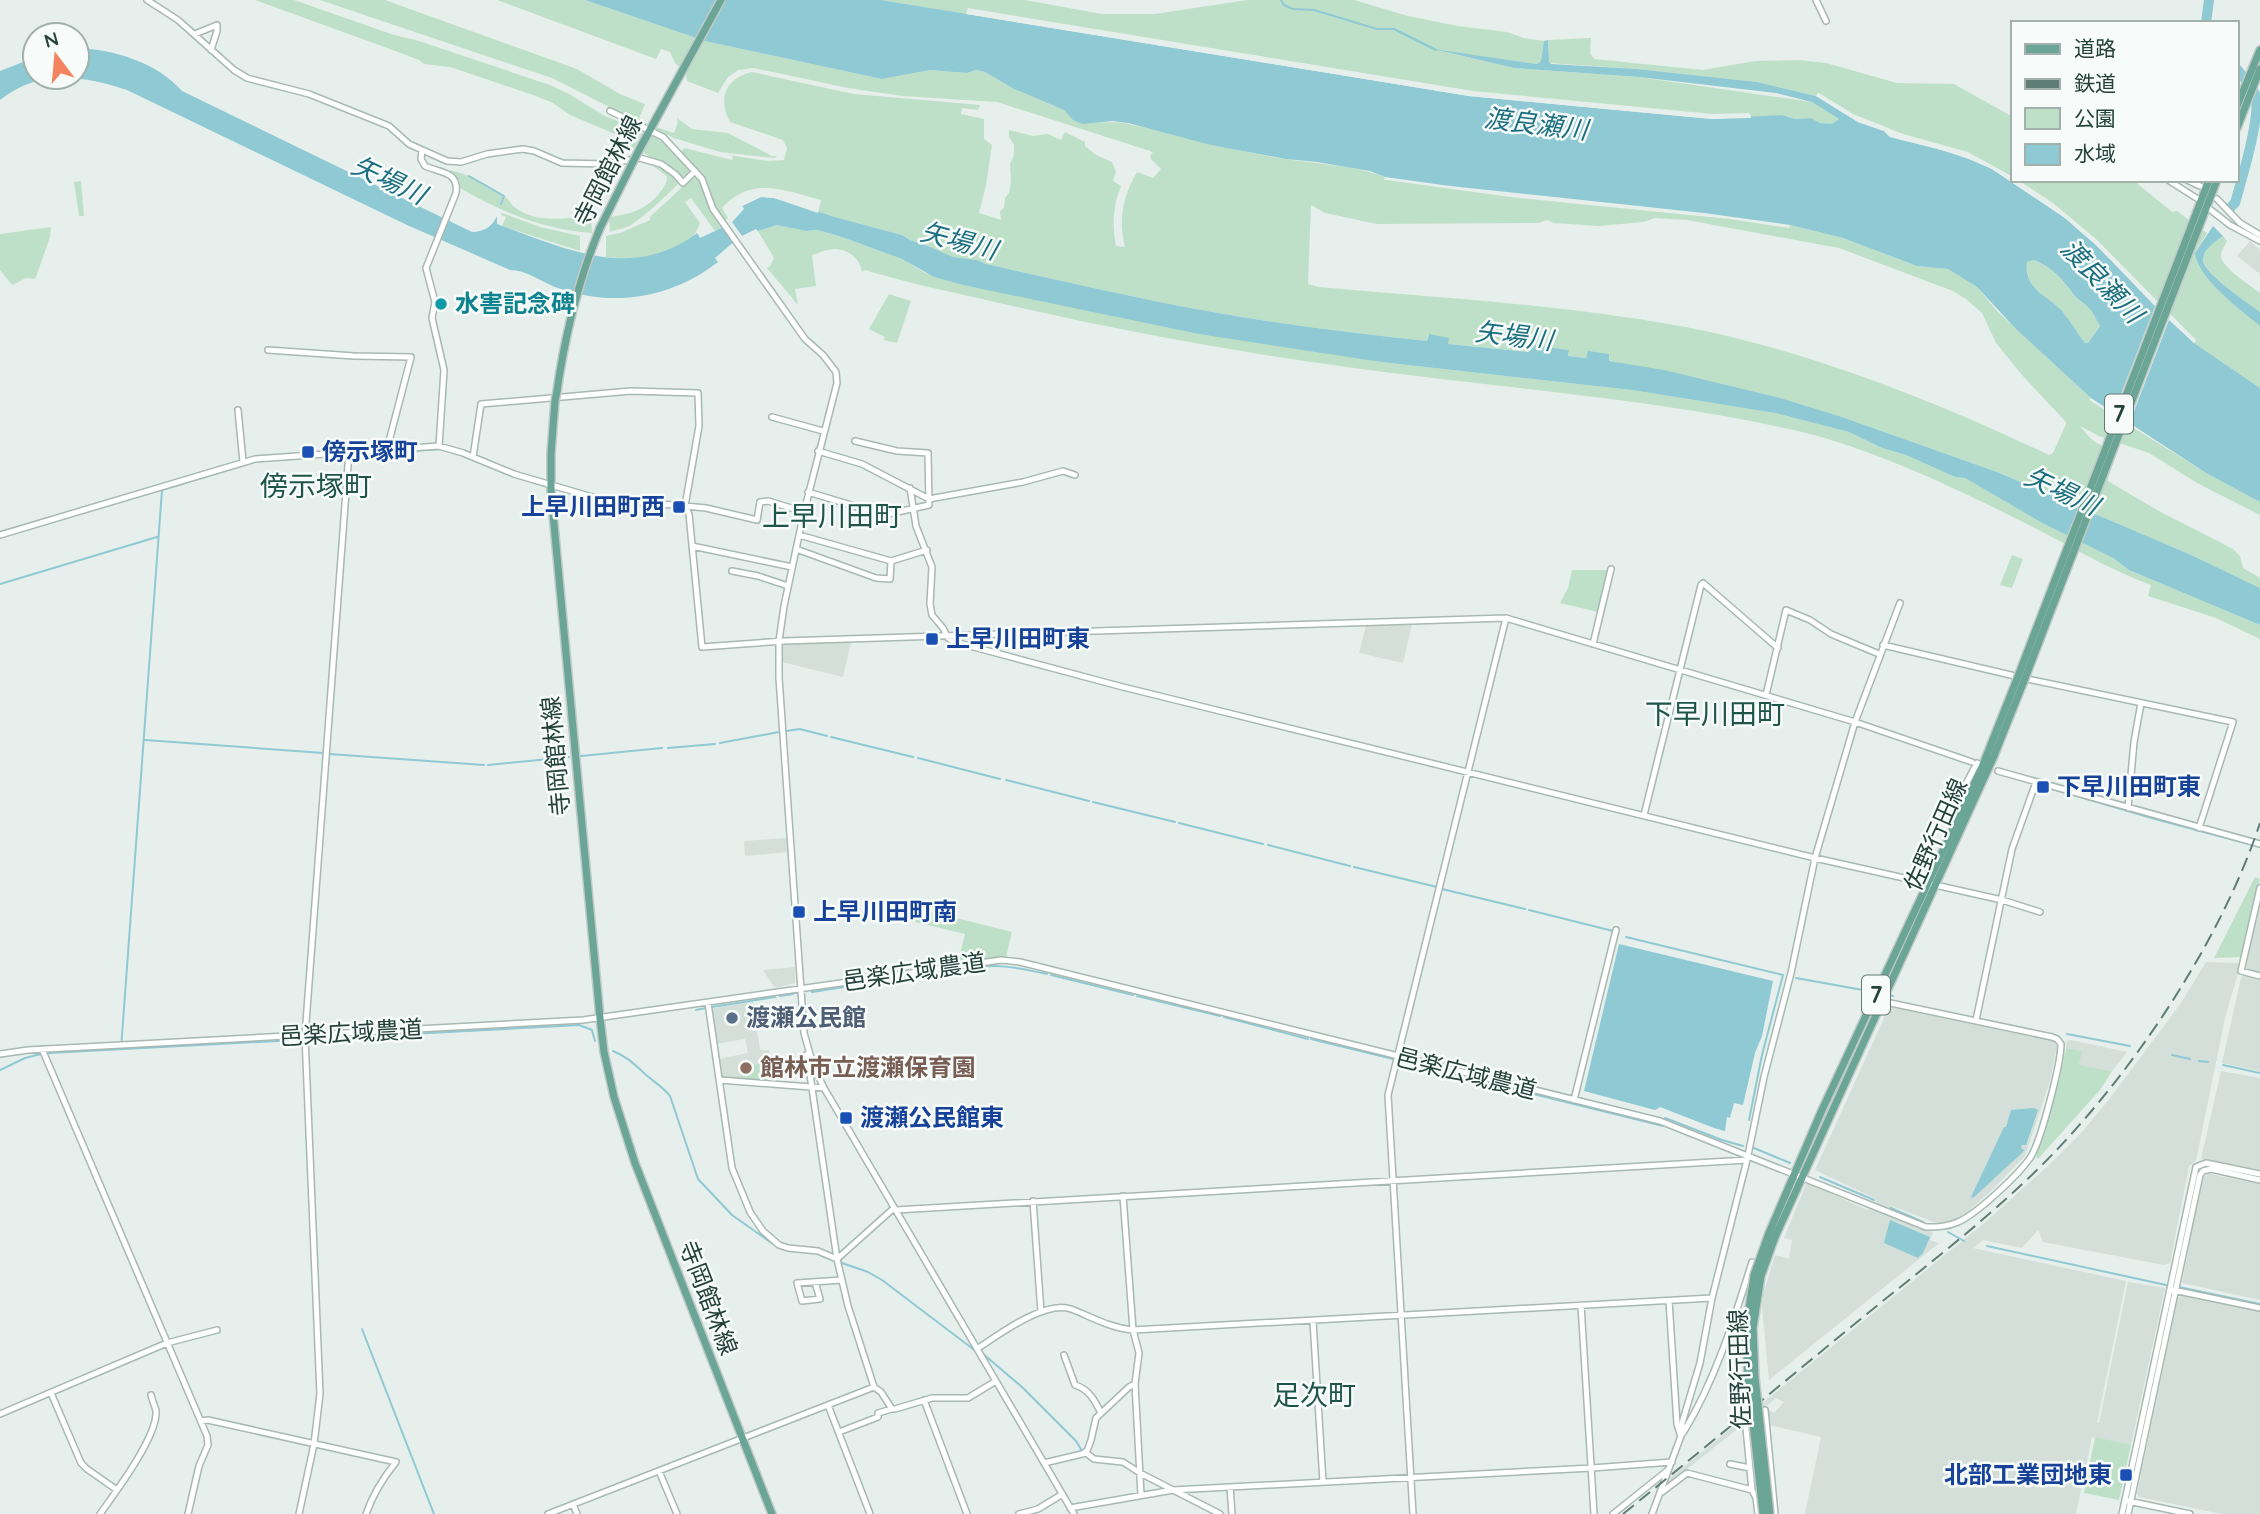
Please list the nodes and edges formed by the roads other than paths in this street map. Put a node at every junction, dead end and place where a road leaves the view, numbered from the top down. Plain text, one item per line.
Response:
1 (147, 0) edge
2 (721, 0) edge
3 (1816, 0) edge
4 (1826, 21) dead end
5 (195, 34) junction
6 (211, 50) junction
7 (2260, 50) edge
8 (2257, 70) edge
9 (2241, 104) edge
10 (610, 111) dead end
11 (650, 129) junction
12 (422, 150) junction
13 (695, 171) junction
14 (2170, 182) edge
15 (2191, 182) edge
16 (2209, 182) edge
17 (2216, 182) edge
18 (2200, 186) dead end
19 (2217, 199) dead end
20 (2202, 209) junction
21 (2260, 234) edge
22 (2260, 241) edge
23 (268, 350) dead end
24 (238, 410) dead end
25 (772, 417) dead end
26 (823, 432) junction
27 (855, 441) dead end
28 (439, 446) junction
29 (387, 449) junction
30 (818, 450) junction
31 (349, 452) junction
32 (473, 457) junction
33 (243, 462) junction
34 (1075, 475) dead end
35 (551, 485) junction
36 (910, 488) junction
37 (808, 492) junction
38 (929, 499) junction
39 (685, 506) junction
40 (913, 509) junction
41 (804, 512) junction
42 (0, 535) edge
43 (799, 535) junction
44 (692, 546) junction
45 (796, 549) junction
46 (927, 550) junction
47 (891, 561) junction
48 (792, 567) junction
49 (1611, 569) dead end
50 (732, 571) dead end
51 (788, 586) junction
52 (1900, 603) dead end
53 (1506, 618) junction
54 (946, 636) junction
55 (779, 641) junction
56 (1593, 643) junction
57 (1884, 645) junction
58 (1778, 648) junction
59 (1879, 654) junction
60 (1681, 670) junction
61 (2020, 680) junction
62 (1766, 695) junction
63 (2141, 703) junction
64 (1855, 722) junction
65 (1976, 765) junction
66 (1998, 771) dead end
67 (1469, 772) junction
68 (2036, 782) junction
69 (1959, 797) dead end
70 (2128, 808) junction
71 (1644, 815) junction
72 (2199, 828) junction
73 (2260, 844) edge
74 (1815, 858) junction
75 (1931, 884) junction
76 (2260, 888) edge
77 (2002, 900) junction
78 (2040, 912) dead end
79 (1616, 930) dead end
80 (2260, 975) edge
81 (800, 989) junction
82 (1881, 1001) junction
83 (708, 1003) junction
84 (600, 1018) junction
85 (1976, 1020) junction
86 (305, 1036) junction
87 (807, 1046) junction
88 (42, 1049) junction
89 (0, 1054) edge
90 (1397, 1057) junction
91 (720, 1080) junction
92 (810, 1085) junction
93 (824, 1088) junction
94 (1574, 1100) junction
95 (1748, 1157) junction
96 (2260, 1174) edge
97 (1799, 1175) junction
98 (2260, 1180) edge
99 (1393, 1181) junction
100 (1123, 1196) junction
101 (1033, 1201) junction
102 (895, 1209) junction
103 (1772, 1235) junction
104 (837, 1259) junction
105 (1752, 1262) dead end
106 (842, 1280) junction
107 (815, 1282) junction
108 (2173, 1290) junction
109 (1712, 1298) junction
110 (1669, 1301) junction
111 (1581, 1305) junction
112 (2260, 1308) edge
113 (1041, 1312) junction
114 (1401, 1316) junction
115 (1313, 1321) junction
116 (217, 1330) dead end
117 (1133, 1330) junction
118 (167, 1343) junction
119 (977, 1349) junction
120 (1064, 1355) dead end
121 (996, 1381) junction
122 (1135, 1384) junction
123 (874, 1387) junction
124 (51, 1393) junction
125 (151, 1395) dead end
126 (924, 1400) junction
127 (828, 1405) junction
128 (892, 1409) junction
129 (1765, 1410) dead end
130 (1101, 1413) junction
131 (0, 1414) edge
132 (201, 1421) junction
133 (1746, 1428) dead end
134 (839, 1432) junction
135 (1681, 1436) junction
136 (743, 1438) junction
137 (314, 1444) junction
138 (1085, 1452) junction
139 (1044, 1463) junction
140 (1730, 1464) dead end
141 (1672, 1465) junction
142 (1592, 1468) junction
143 (1750, 1468) junction
144 (659, 1471) junction
145 (1140, 1473) junction
146 (1411, 1478) junction
147 (1322, 1482) junction
148 (1230, 1487) junction
149 (1174, 1489) junction
150 (117, 1490) junction
151 (1752, 1490) junction
152 (1661, 1492) junction
153 (1061, 1495) junction
154 (1142, 1495) junction
155 (2128, 1501) junction
156 (573, 1504) junction
157 (1072, 1511) edge
158 (100, 1514) edge
159 (188, 1514) edge
160 (299, 1514) edge
161 (366, 1514) edge
162 (548, 1514) edge
163 (577, 1514) edge
164 (677, 1514) edge
165 (772, 1514) edge
166 (870, 1514) edge
167 (967, 1514) edge
168 (1019, 1514) edge
169 (1220, 1514) edge
170 (1233, 1514) edge
171 (1413, 1514) edge
172 (1594, 1514) edge
173 (1613, 1514) edge
174 (1652, 1514) edge
175 (1758, 1514) edge
176 (1763, 1514) edge
177 (1772, 1514) edge
178 (2122, 1514) edge
179 (2128, 1514) edge
180 (2190, 1514) edge

1 - 5 street
2 - 11 main road, 寺岡館林線
3 - 4 street
5 - 6 street
5 - 6 street
6 - 12 street
7 - 8 main road
8 - 9 main road
10 - 11 street
11 - 13 street
11 - 35 main road, 寺岡館林線, bridge
12 - 13 street
12 - 28 street
13 - 26 street
14 - 20 street
15 - 18 street
16 - 20 main road, 佐野行田線 / 7
17 - 20 main road, 佐野行田線 / 7
19 - 21 street
20 - 22 street
20 - 61 main road, 佐野行田線 / 7, bridge
23 - 29 street
24 - 33 street
25 - 26 street
26 - 30 street
27 - 38 street
28 - 29 street
28 - 32 street
29 - 31 street
30 - 36 street
30 - 37 street
31 - 33 street
31 - 86 street
32 - 35 street
32 - 39 street
33 - 42 street
34 - 38 street
35 - 39 street
35 - 84 main road, 寺岡館林線
36 - 38 street
36 - 40 street
37 - 40 street
37 - 41 street
38 - 40 street
39 - 41 street
39 - 44 street
40 - 46 street
41 - 43 street
43 - 45 street
43 - 47 street
44 - 48 street
44 - 55 street
45 - 47 street
45 - 48 street
46 - 47 street
46 - 54 street
48 - 51 street
49 - 56 street
50 - 51 street
51 - 55 street
52 - 57 street
53 - 54 street
53 - 56 street
53 - 67 street
54 - 55 street
54 - 67 street
55 - 81 street
56 - 60 street
57 - 59 street
57 - 63 street
58 - 59 street
58 - 60 street
58 - 62 street
59 - 64 street
60 - 62 street
60 - 71 street
61 - 65 main road, 佐野行田線 / 7
61 - 75 main road, 佐野行田線 / 7
62 - 64 street
63 - 70 street
63 - 72 street
64 - 65 street
64 - 74 street
65 - 69 street
65 - 75 main road, 佐野行田線 / 7
66 - 68 street
67 - 71 street
67 - 90 street
68 - 70 street
68 - 77 street
70 - 72 street
71 - 74 street
72 - 73 street
74 - 75 street
74 - 95 street
75 - 77 street
75 - 82 main road, 佐野行田線 / 7
75 - 97 main road, 佐野行田線 / 7
76 - 80 street
77 - 78 street
77 - 85 street
79 - 94 street
81 - 83 street, 邑楽広域農道
81 - 87 street
81 - 90 street, 邑楽広域農道
82 - 85 street
82 - 97 main road, 佐野行田線 / 7
83 - 84 street, 邑楽広域農道
83 - 91 street
84 - 86 street, 邑楽広域農道
84 - 136 main road, 寺岡館林線
85 - 97 street, 邑楽広域農道
86 - 88 street, 邑楽広域農道
86 - 137 street
87 - 92 street
87 - 93 street
88 - 89 street, 邑楽広域農道
88 - 118 street
90 - 94 street, 邑楽広域農道
90 - 99 street
91 - 92 street
91 - 104 street
92 - 93 street
92 - 104 street
93 - 102 street
94 - 95 street, 邑楽広域農道
95 - 97 street, 邑楽広域農道
95 - 99 street
95 - 109 street
96 - 108 street
97 - 103 main road, 佐野行田線 / 7
98 - 108 street
99 - 100 street
99 - 114 street
100 - 101 street
100 - 117 street
101 - 102 street
101 - 113 street
102 - 104 street
102 - 119 street
103 - 176 main road, 佐野行田線 / 7, bridge
103 - 177 main road, 佐野行田線 / 7, bridge
104 - 106 street
105 - 135 street
106 - 107 street
106 - 123 street
107 - 107 street
108 - 112 street
108 - 155 street
109 - 110 street
109 - 135 street
110 - 111 street
110 - 135 street
111 - 114 street
111 - 142 street
113 - 117 street
113 - 119 street
114 - 115 street
114 - 146 street
115 - 117 street
115 - 147 street
116 - 118 street
117 - 122 street
118 - 124 street
118 - 132 street
119 - 121 street
120 - 130 street
121 - 126 street
121 - 139 street
122 - 130 street
122 - 145 street
123 - 127 street
123 - 128 street
124 - 131 street
124 - 150 street
125 - 150 street
126 - 128 street
126 - 167 street
127 - 134 street
127 - 136 street
128 - 134 street
129 - 177 street
130 - 138 street
132 - 137 street
132 - 159 street
133 - 143 street
134 - 166 street
135 - 141 street
136 - 144 street
136 - 165 main road, 寺岡館林線
137 - 160 street
137 - 161 street
138 - 139 street
138 - 145 street
139 - 153 street
140 - 143 street
141 - 142 street
141 - 152 street
141 - 173 street
142 - 146 street
142 - 172 street
143 - 151 street
144 - 156 street
144 - 164 street
145 - 149 street
145 - 154 street
146 - 147 street
146 - 171 street
147 - 148 street
148 - 149 street
148 - 170 street
149 - 154 street
149 - 169 street
150 - 158 street
151 - 152 street
151 - 175 street
152 - 174 street
153 - 157 street
153 - 168 street
154 - 157 street
155 - 178 street
155 - 179 street
155 - 180 street
156 - 162 street
156 - 163 street

